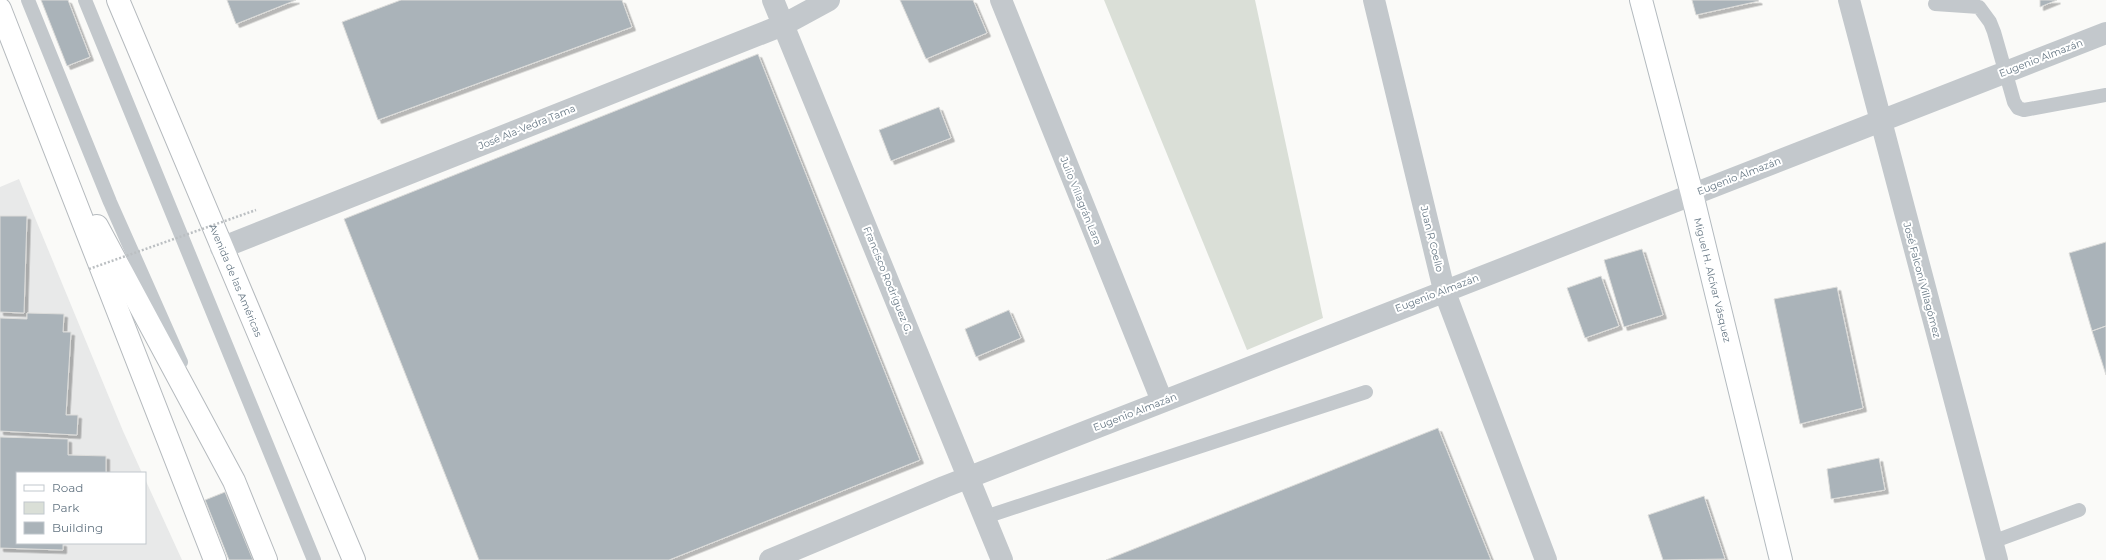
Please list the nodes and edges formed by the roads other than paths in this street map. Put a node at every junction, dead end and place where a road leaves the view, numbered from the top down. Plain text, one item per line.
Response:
1 (28, 0) edge
2 (85, 0) edge
3 (118, 0) edge
4 (773, 0) edge
5 (829, 0) edge
6 (1001, 0) edge
7 (1374, 0) edge
8 (1641, 0) edge
9 (1849, 0) edge
10 (1935, 4) dead end
11 (0, 9) edge
12 (783, 25) junction
13 (2106, 33) edge
14 (2005, 72) junction
15 (2106, 95) edge
16 (1880, 121) junction
17 (50, 137) junction
18 (1692, 194) junction
19 (221, 248) junction
20 (1444, 290) junction
21 (1366, 392) dead end
22 (1162, 401) junction
23 (969, 477) junction
24 (234, 481) junction
25 (2079, 510) dead end
26 (985, 517) junction
27 (1995, 551) edge
28 (215, 560) edge
29 (266, 560) edge
30 (314, 560) edge
31 (354, 560) edge
32 (770, 560) edge
33 (1002, 560) edge
34 (1546, 560) edge
35 (1781, 560) edge

1 - 24 lane
2 - 30 lane
3 - 19 main road, Avenida de las Américas
4 - 12 street, Francísco Rodríguez G.
5 - 12 street, José Ala-Vedra Tama
6 - 22 street, Julio Villagrán Lara
7 - 20 street, Juan R Coello
8 - 18 main road, Miguel H. Alcívar Vásquez
9 - 16 street, José Falconí Villagómez
10 - 14 lane
11 - 17 main road
12 - 19 street, José Ala-Vedra Tama
12 - 23 street, Francísco Rodríguez G.
13 - 14 street, Eugenio Almazán
14 - 15 lane
14 - 16 street, Eugenio Almazán
16 - 18 street, Eugenio Almazán
16 - 27 street, José Falconí Villagómez
17 - 24 main road
17 - 28 main road
18 - 20 street, Eugenio Almazán
18 - 35 main road, Miguel H. Alcívar Vásquez
19 - 31 main road, Avenida de las Américas
20 - 22 street, Eugenio Almazán
20 - 34 street, Juan R Coello
21 - 26 lane
22 - 23 street, Eugenio Almazán
23 - 26 street, Francísco Rodríguez G.
23 - 32 street, Eugenio Almazán
24 - 29 main road
25 - 27 lane
26 - 33 street, Francísco Rodríguez G.

